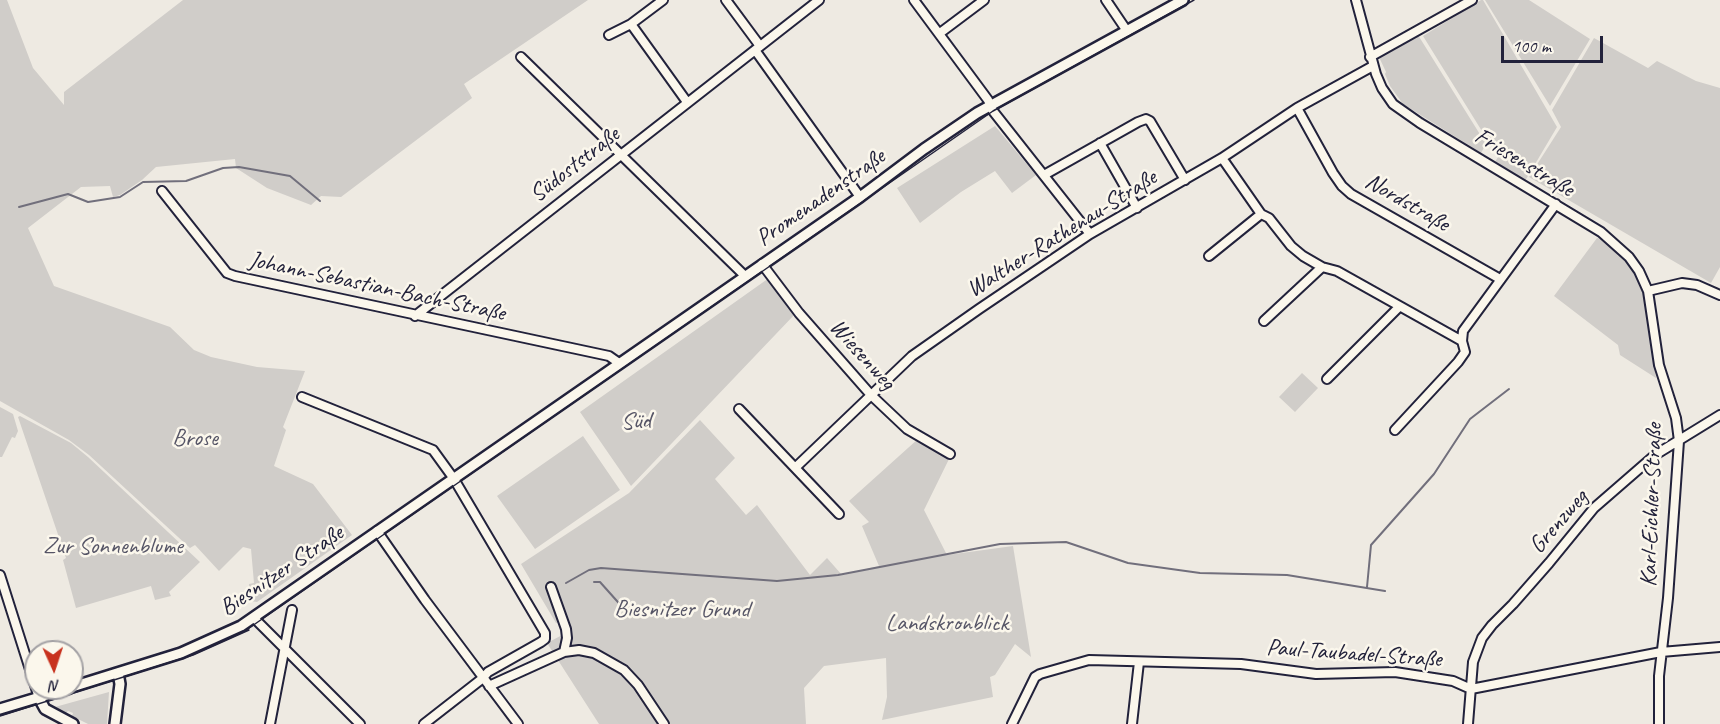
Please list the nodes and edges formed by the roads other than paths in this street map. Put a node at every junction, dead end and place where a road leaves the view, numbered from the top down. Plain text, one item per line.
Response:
1 (663, 0) edge
2 (726, 0) edge
3 (819, 0) edge
4 (914, 0) edge
5 (984, 0) edge
6 (1107, 0) edge
7 (1183, 0) edge
8 (1356, 0) edge
9 (1472, 0) edge
10 (631, 24) junction
11 (1127, 31) junction
12 (940, 33) junction
13 (609, 35) dead end
14 (757, 48) junction
15 (521, 57) dead end
16 (1372, 61) junction
17 (687, 102) junction
18 (990, 104) junction
19 (1297, 108) junction
20 (1100, 143) junction
21 (620, 155) junction
22 (1222, 158) junction
23 (1044, 176) junction
24 (1185, 180) junction
25 (162, 190) dead end
26 (860, 197) junction
27 (1556, 204) junction
28 (1137, 208) junction
29 (1261, 214) junction
30 (1090, 234) junction
31 (1209, 256) dead end
32 (762, 264) junction
33 (1322, 267) junction
34 (745, 276) junction
35 (1500, 279) junction
36 (1648, 291) junction
37 (1720, 295) edge
38 (1399, 307) junction
39 (415, 316) junction
40 (1264, 321) dead end
41 (1462, 341) junction
42 (619, 363) junction
43 (1327, 379) dead end
44 (871, 395) junction
45 (302, 397) dead end
46 (739, 409) dead end
47 (1720, 415) edge
48 (1395, 430) dead end
49 (1679, 441) junction
50 (495, 450) joint
51 (950, 454) dead end
52 (796, 467) junction
53 (454, 479) junction
54 (839, 514) dead end
55 (377, 531) junction
56 (0, 575) edge
57 (551, 587) dead end
58 (292, 610) dead end
59 (254, 618) junction
60 (1720, 647) edge
61 (284, 650) junction
62 (24, 651) edge
63 (564, 652) junction
64 (1661, 652) junction
65 (1138, 662) junction
66 (118, 673) junction
67 (483, 678) junction
68 (84, 684) edge
69 (489, 686) junction
70 (1471, 689) junction
71 (32, 700) edge
72 (40, 700) edge
73 (0, 709) edge
74 (73, 724) edge
75 (115, 724) edge
76 (270, 724) edge
77 (360, 724) edge
78 (424, 724) edge
79 (518, 724) edge
80 (664, 724) edge
81 (1012, 724) edge
82 (1132, 724) edge
83 (1468, 724) edge
84 (1659, 724) edge

1 - 10 street
2 - 14 street
3 - 14 street, Südoststraße
4 - 12 street
5 - 12 street
6 - 11 street
7 - 11 main road, Promenadenstraße
8 - 16 street, Friesenstraße
9 - 16 street, Walther-Rathenau-Straße
10 - 13 street
10 - 17 street
11 - 18 main road, Promenadenstraße
12 - 18 street
14 - 17 street, Südoststraße
14 - 26 street
15 - 21 street
16 - 19 street, Walther-Rathenau-Straße
16 - 27 street, Friesenstraße
17 - 21 street, Südoststraße
18 - 23 street
18 - 26 main road, Promenadenstraße
19 - 22 street, Walther-Rathenau-Straße
19 - 35 street, Nordstraße
20 - 23 street
20 - 24 street
20 - 28 street
21 - 34 street
21 - 39 street, Südoststraße
22 - 24 street, Walther-Rathenau-Straße
22 - 29 street
23 - 30 street
24 - 28 street, Walther-Rathenau-Straße
25 - 39 street, Johann-Sebastian-Bach-Straße
26 - 32 main road, Promenadenstraße
27 - 35 street
27 - 36 street, Friesenstraße
28 - 30 street, Walther-Rathenau-Straße
29 - 31 street
29 - 33 street
30 - 44 street, Walther-Rathenau-Straße
32 - 34 main road, Promenadenstraße
32 - 44 street, Wiesenweg
33 - 38 street
33 - 40 street
34 - 42 main road, Promenadenstraße
35 - 41 street
36 - 37 street
36 - 49 street, Karl-Eichler-Straße
38 - 41 street
38 - 43 street
39 - 42 street, Johann-Sebastian-Bach-Straße
41 - 48 street
42 - 50 main road, Promenadenstraße
44 - 51 street, Wiesenweg
44 - 52 street, Walther-Rathenau-Straße
45 - 53 street
46 - 52 street
47 - 49 street, Grenzweg
49 - 64 street, Karl-Eichler-Straße
49 - 70 street, Grenzweg
50 - 53 main road, Biesnitzer Straße
52 - 54 street
53 - 55 main road, Biesnitzer Straße
53 - 67 street
55 - 59 main road, Biesnitzer Straße
55 - 67 street
56 - 62 street
57 - 63 street
58 - 61 street
59 - 61 street
59 - 66 main road, Biesnitzer Straße
60 - 64 street, Paul-Taubadel-Straße
61 - 76 street
61 - 77 street
63 - 69 street
63 - 80 street
64 - 70 street, Paul-Taubadel-Straße
64 - 84 street, Karl-Eichler-Straße
65 - 70 street, Paul-Taubadel-Straße
65 - 81 street, Paul-Taubadel-Straße
65 - 82 street
66 - 68 main road, Biesnitzer Straße
66 - 75 main road
67 - 69 street
67 - 78 street
69 - 79 street
70 - 83 street, Grenzweg
71 - 73 main road, Biesnitzer Straße
72 - 74 main road

